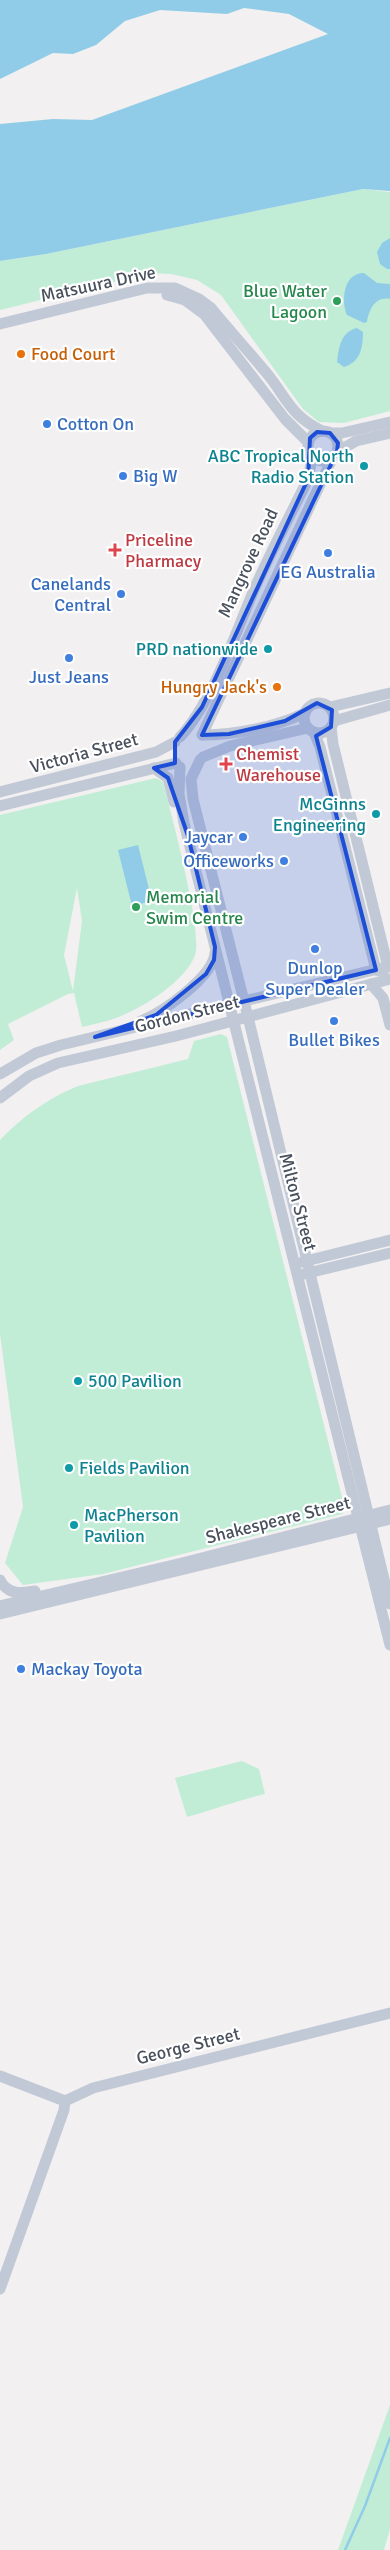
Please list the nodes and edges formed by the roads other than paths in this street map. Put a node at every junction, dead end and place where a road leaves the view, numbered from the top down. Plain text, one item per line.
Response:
1 (0, 324) edge
2 (0, 331) edge
3 (390, 422) edge
4 (326, 432) junction
5 (390, 433) edge
6 (309, 448) junction
7 (335, 454) junction
8 (390, 693) edge
9 (390, 705) edge
10 (330, 707) junction
11 (305, 713) junction
12 (333, 724) junction
13 (311, 730) junction
14 (202, 735) junction
15 (177, 739) junction
16 (202, 759) junction
17 (178, 765) junction
18 (154, 768) junction
19 (0, 792) edge
20 (0, 806) edge
21 (188, 836) junction
22 (215, 947) junction
23 (389, 969) edge
24 (376, 970) junction
25 (390, 979) edge
26 (371, 984) junction
27 (244, 1002) junction
28 (229, 1006) junction
29 (248, 1017) junction
30 (233, 1021) junction
31 (390, 1025) edge
32 (95, 1037) junction
33 (0, 1074) edge
34 (0, 1098) edge
35 (390, 1240) edge
36 (390, 1253) edge
37 (308, 1260) junction
38 (296, 1263) junction
39 (311, 1273) junction
40 (299, 1276) junction
41 (390, 1510) edge
42 (390, 1519) edge
43 (366, 1521) junction
44 (0, 1580) edge
45 (90, 1583) junction
46 (390, 1604) edge
47 (0, 1606) edge
48 (27, 1608) junction
49 (0, 1614) edge
50 (0, 1622) edge
51 (390, 1645) edge
52 (390, 2013) edge
53 (0, 2076) edge
54 (65, 2101) junction
55 (0, 2289) edge

1 - 4 street, Matsuura Drive
2 - 6 street, Matsuura Drive
3 - 4 street
4 - 6 street
4 - 7 street
5 - 7 street
6 - 7 street
6 - 15 street, Mangrove Road
7 - 14 street, Mangrove Road
8 - 10 street
9 - 12 street
10 - 11 street
10 - 12 street
11 - 13 street
11 - 14 street
12 - 13 street
12 - 23 street
13 - 16 street
13 - 24 street
14 - 15 street
14 - 16 street
15 - 17 street
15 - 19 street, Victoria Street
16 - 17 street
16 - 27 street, Milton Street
17 - 18 street, Victoria Street
17 - 21 street, Milton Street
18 - 20 street, Victoria Street
18 - 21 street
21 - 22 street, Milton Street
22 - 28 street, Milton Street
22 - 32 street
23 - 24 street, Gordon Street
24 - 27 street, Gordon Street
25 - 26 street, Gordon Street
26 - 29 street, Gordon Street
26 - 31 street
27 - 28 street, Gordon Street
27 - 29 street, Milton Street
28 - 30 street, Milton Street
28 - 32 street, Gordon Street
29 - 30 street, Gordon Street
29 - 37 street, Milton Street
30 - 34 street, Gordon Street
30 - 38 street, Milton Street
32 - 33 street, Gordon Street
35 - 37 street
36 - 39 street
37 - 38 street
37 - 39 street, Milton Street
38 - 40 street, Milton Street
39 - 40 street
39 - 43 street, Milton Street
40 - 43 street, Milton Street
41 - 43 street, Shakespeare Street
42 - 43 street, Shakespeare Street
43 - 45 street, Shakespeare Street
43 - 46 street, Milton Street
43 - 48 street, Shakespeare Street
43 - 51 street, Milton Street
44 - 45 street
45 - 47 street, Shakespeare Street
48 - 49 street, Shakespeare Street
48 - 50 street
52 - 54 street, George Street
53 - 54 street
54 - 55 street

